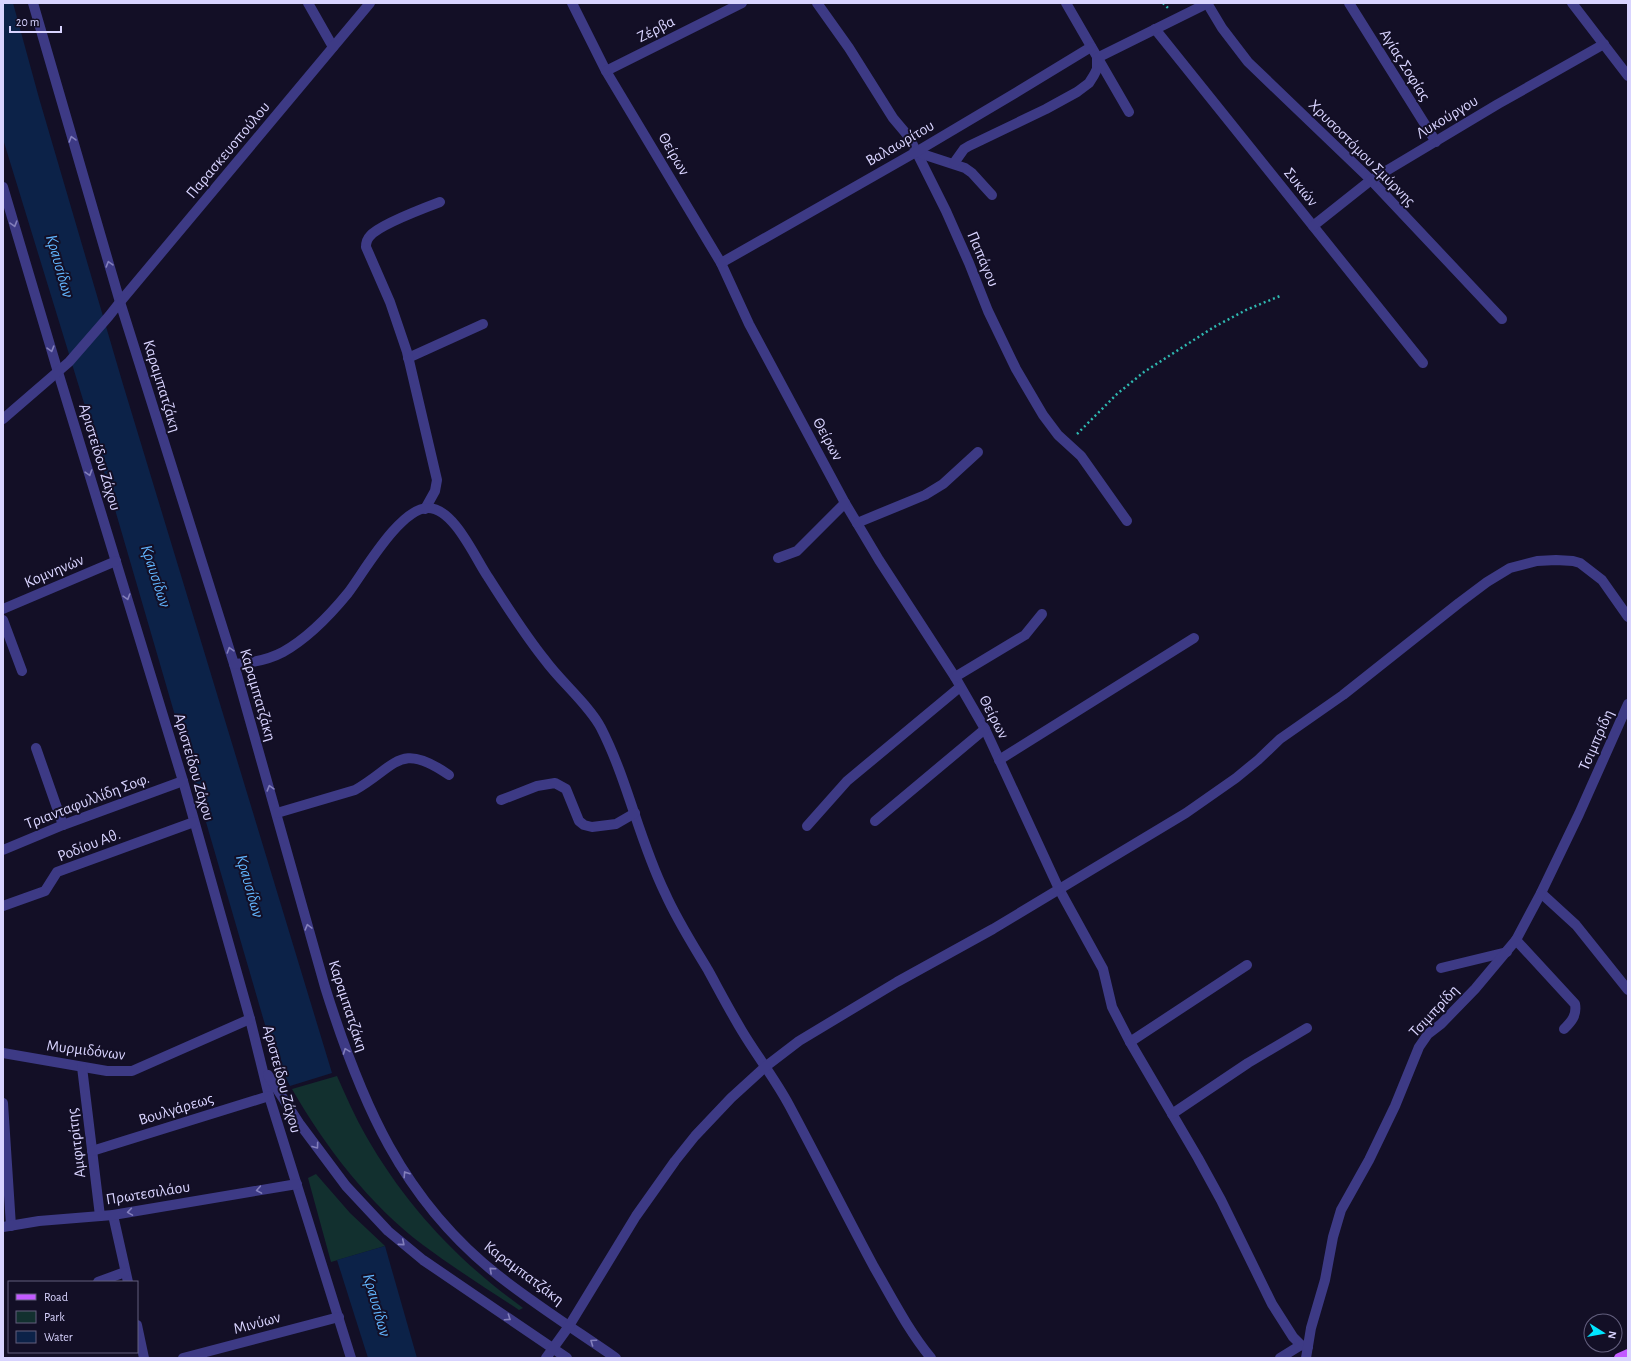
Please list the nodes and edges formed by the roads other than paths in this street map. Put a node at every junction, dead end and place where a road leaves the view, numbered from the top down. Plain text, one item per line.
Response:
1 (33, 3) edge
2 (308, 3) edge
3 (370, 3) edge
4 (572, 3) edge
5 (742, 3) edge
6 (817, 3) edge
7 (1066, 3) edge
8 (1208, 3) edge
9 (1349, 3) edge
10 (1572, 3) edge
11 (1155, 29) junction
12 (1604, 44) junction
13 (333, 47) junction
14 (1091, 47) junction
15 (1097, 58) junction
16 (606, 71) junction
17 (1628, 76) edge
18 (1130, 112) dead end
19 (1436, 142) junction
20 (916, 152) junction
21 (954, 163) junction
22 (1371, 180) junction
23 (3, 190) edge
24 (992, 195) dead end
25 (440, 202) dead end
26 (1313, 226) junction
27 (721, 263) junction
28 (120, 302) junction
29 (1502, 319) dead end
30 (483, 324) dead end
31 (408, 358) junction
32 (1423, 363) dead end
33 (58, 372) junction
34 (3, 419) edge
35 (978, 452) dead end
36 (845, 503) junction
37 (425, 509) junction
38 (1127, 521) dead end
39 (857, 523) junction
40 (778, 558) dead end
41 (116, 561) junction
42 (3, 609) edge
43 (1042, 614) dead end
44 (1628, 616) edge
45 (3, 620) edge
46 (1194, 638) dead end
47 (234, 664) junction
48 (22, 671) dead end
49 (956, 677) junction
50 (960, 687) junction
51 (1628, 704) edge
52 (1624, 725) edge
53 (985, 729) junction
54 (36, 748) dead end
55 (999, 760) junction
56 (449, 775) dead end
57 (183, 781) junction
58 (501, 800) dead end
59 (277, 813) junction
60 (635, 813) junction
61 (875, 821) dead end
62 (194, 822) junction
63 (63, 825) junction
64 (807, 826) dead end
65 (3, 850) edge
66 (1059, 889) junction
67 (1541, 893) junction
68 (3, 906) edge
69 (1516, 940) junction
70 (1507, 952) junction
71 (1247, 964) dead end
72 (1441, 968) dead end
73 (1628, 990) edge
74 (250, 1019) junction
75 (1307, 1028) dead end
76 (1564, 1029) dead end
77 (1130, 1042) junction
78 (3, 1053) edge
79 (259, 1053) junction
80 (82, 1067) junction
81 (765, 1067) junction
82 (269, 1096) junction
83 (3, 1103) edge
84 (1172, 1114) junction
85 (92, 1151) junction
86 (297, 1184) junction
87 (113, 1215) junction
88 (100, 1216) junction
89 (7, 1226) edge
90 (126, 1277) edge
91 (104, 1281) edge
92 (339, 1317) junction
93 (569, 1326) junction
94 (138, 1330) edge
95 (1304, 1346) junction
96 (553, 1349) junction
97 (1628, 1354) edge
98 (144, 1358) edge
99 (184, 1358) edge
100 (350, 1358) edge
101 (546, 1358) edge
102 (567, 1358) edge
103 (616, 1358) edge
104 (931, 1358) edge
105 (1280, 1358) edge
106 (1306, 1358) edge
107 (1619, 1358) edge

28 -> 1 street, Καραμπατζάκη
2 - 13 street
3 - 13 street, Παρασκευοπούλου
4 - 16 street, Θείρων
5 - 16 street, Ζέρβα
6 - 20 street, Παπάγου
7 - 14 street
8 - 11 street
8 - 22 street, Χρυσοστόμου Σμύρνης
9 - 19 street, Αγίας Σοφίας
10 - 12 street
11 - 15 street
11 - 26 street, Συκιών
12 - 17 street
12 - 19 street, Λυκούργου
13 - 28 street, Παρασκευοπούλου
14 - 15 street
14 - 20 street, Βαλαωρίτου
15 - 18 street
15 - 21 street
16 - 27 street, Θείρων
19 - 22 street, Λυκούργου
20 - 21 street
20 - 27 street, Βαλαωρίτου
20 - 38 street, Παπάγου
21 - 24 street
22 - 26 street, Λυκούργου
22 - 29 street, Χρυσοστόμου Σμύρνης
23 -> 33 street, Αριστείδου Ζάχου
25 - 31 street
26 - 32 street, Συκιών
27 - 36 street, Θείρων
28 - 33 street, Παρασκευοπούλου
47 -> 28 street, Καραμπατζάκη
30 - 31 street
31 - 37 street
33 - 34 street, Παρασκευοπούλου
33 -> 41 street, Αριστείδου Ζάχου
35 - 39 street
36 - 39 street, Θείρων
36 - 40 street
37 - 47 street
37 - 60 street
39 - 49 street, Θείρων
41 - 42 street, Κομνηνών
41 -> 57 street, Αριστείδου Ζάχου
43 - 49 street
44 - 66 street
45 - 48 street
46 - 55 street
59 -> 47 street, Καραμπατζάκη
49 - 50 street, Θείρων
50 - 53 street, Θείρων
50 - 64 street
51 - 52 street, Τσιμπρίδη
52 - 67 street, Τσιμπρίδη
53 - 55 street, Θείρων
53 - 61 street
54 - 63 street
55 - 66 street, Θείρων
56 - 59 street
57 - 62 street, Αριστείδου Ζάχου
57 - 63 street, Τριανταφυλλίδη Σοφ.
58 - 60 street
93 -> 59 street, Καραμπατζάκη
60 - 81 street
62 - 68 street, Ροδίου Αθ.
62 - 74 street, Αριστείδου Ζάχου
63 - 65 street, Τριανταφυλλίδη Σοφ.
66 - 77 street, Θείρων
66 - 81 street
67 - 69 street, Τσιμπρίδη
67 - 73 street
69 - 70 street, Τσιμπρίδη
69 - 76 street
70 - 72 street
70 - 95 street, Τσιμπρίδη
71 - 77 street
74 - 79 street, Αριστείδου Ζάχου
74 - 80 street, Μυρμιδόνων
75 - 84 street
77 - 84 street, Θείρων
78 - 80 street, Μυρμιδόνων
79 - 82 street, Αριστείδου Ζάχου
79 -> 96 street
80 - 85 street, Αμφιτρίτης
81 - 93 street
81 - 104 street
82 - 85 street, Βουλγάρεως
82 - 86 street, Αριστείδου Ζάχου
83 - 89 street
84 - 95 street, Θείρων
85 - 88 street, Αμφιτρίτης
86 -> 87 street, Πρωτεσιλάου
86 - 92 street, Αριστείδου Ζάχου
87 - 88 street, Πρωτεσιλάου
87 - 90 street
88 - 89 street, Πρωτεσιλάου
90 - 91 street
92 - 99 street, Μινύων
92 - 100 street, Αριστείδου Ζάχου
93 - 96 street
103 -> 93 street, Καραμπατζάκη
94 - 98 street
95 - 105 street
95 - 106 street, Τσιμπρίδη
96 - 101 street
96 - 102 street
97 - 107 main road

